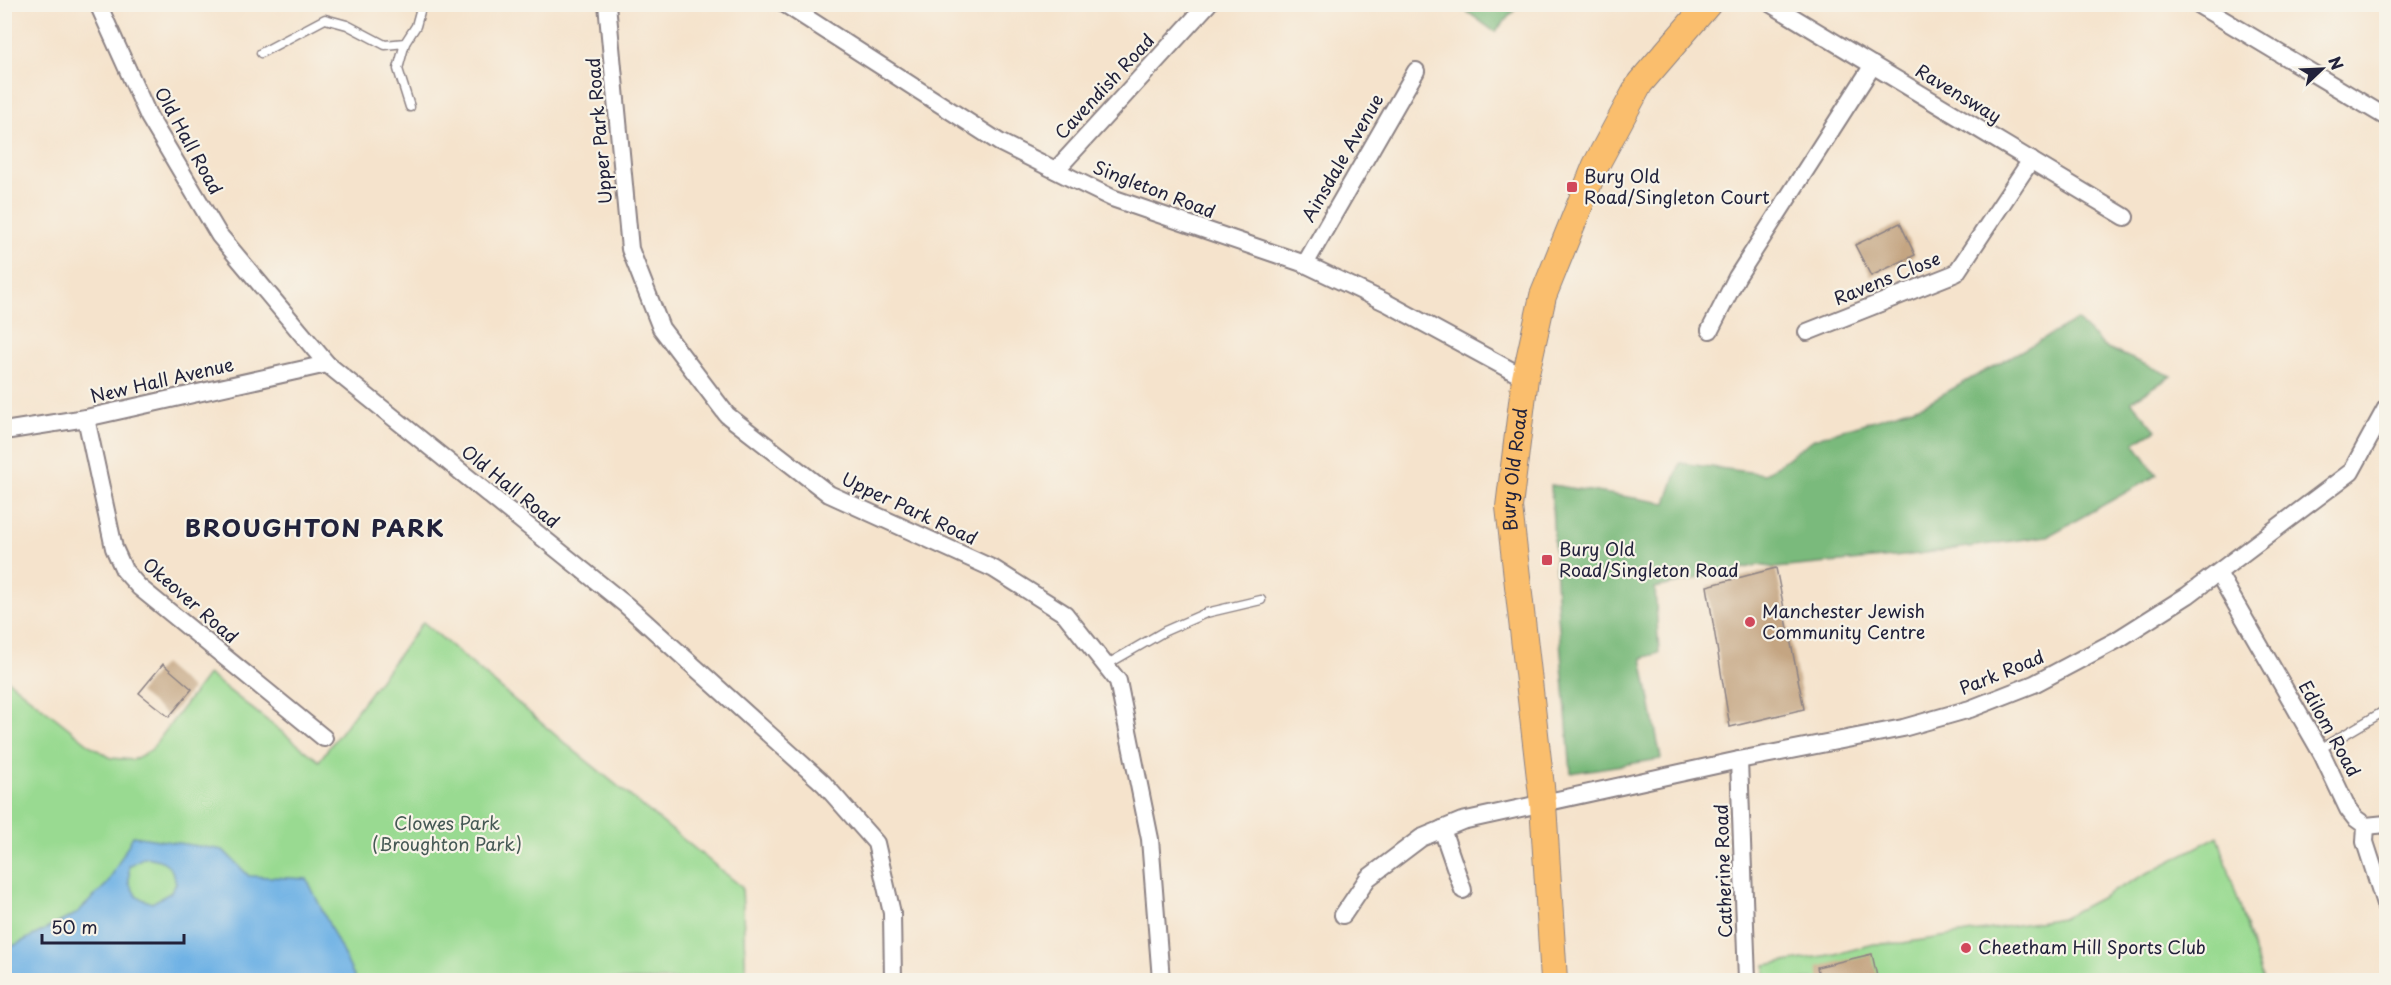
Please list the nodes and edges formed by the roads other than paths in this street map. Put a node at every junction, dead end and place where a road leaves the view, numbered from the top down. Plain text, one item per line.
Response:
1 (98, 4) edge
2 (422, 4) edge
3 (608, 4) edge
4 (785, 4) edge
5 (1208, 4) edge
6 (1708, 4) edge
7 (1771, 4) edge
8 (2198, 4) edge
9 (405, 43) junction
10 (261, 53) dead end
11 (1873, 65) junction
12 (1416, 71) dead end
13 (410, 107) dead end
14 (2386, 117) edge
15 (2031, 160) junction
16 (1056, 170) junction
17 (2125, 217) dead end
18 (1305, 264) junction
19 (1710, 330) dead end
20 (1807, 332) dead end
21 (327, 364) junction
22 (1526, 378) junction
23 (2386, 408) edge
24 (86, 418) junction
25 (4, 431) edge
26 (2218, 573) junction
27 (1261, 600) dead end
28 (1106, 665) junction
29 (2386, 710) edge
30 (324, 738) dead end
31 (2320, 749) junction
32 (1739, 760) junction
33 (1543, 804) junction
34 (2386, 824) edge
35 (2366, 826) junction
36 (1442, 829) junction
37 (1463, 890) dead end
38 (2386, 907) edge
39 (1343, 915) dead end
40 (893, 981) edge
41 (1161, 981) edge
42 (1554, 981) edge
43 (1747, 981) edge

1 - 21 street, Old Hall Road
2 - 9 lane
3 - 28 street, Upper Park Road
4 - 16 street, Singleton Road
5 - 16 street, Cavendish Road
6 - 22 main road, Bury Old Road
7 - 11 street, Ravensway
8 - 14 street
9 - 10 lane
9 - 13 lane
11 - 15 street, Ravensway
11 - 19 street
12 - 18 street, Ainsdale Avenue
15 - 17 street, Ravensway
15 - 20 street, Ravens Close
16 - 18 street, Singleton Road
18 - 22 street, Singleton Road
21 - 24 street, New Hall Avenue
21 - 40 street, Old Hall Road
22 - 33 main road, Bury Old Road
23 - 26 street, Park Road
24 - 25 street, New Hall Avenue
24 - 30 street, Okeover Road
26 - 31 street, Edilom Road
26 - 32 street, Park Road
27 - 28 lane
28 - 41 street, Upper Park Road
29 - 31 lane
31 - 35 street, Edilom Road
32 - 33 street, Park Road
32 - 43 street, Catherine Road
33 - 36 street, Park Road
33 - 42 main road, Bury Old Road
34 - 35 street
35 - 38 street
36 - 37 street
36 - 39 street, Park Road

